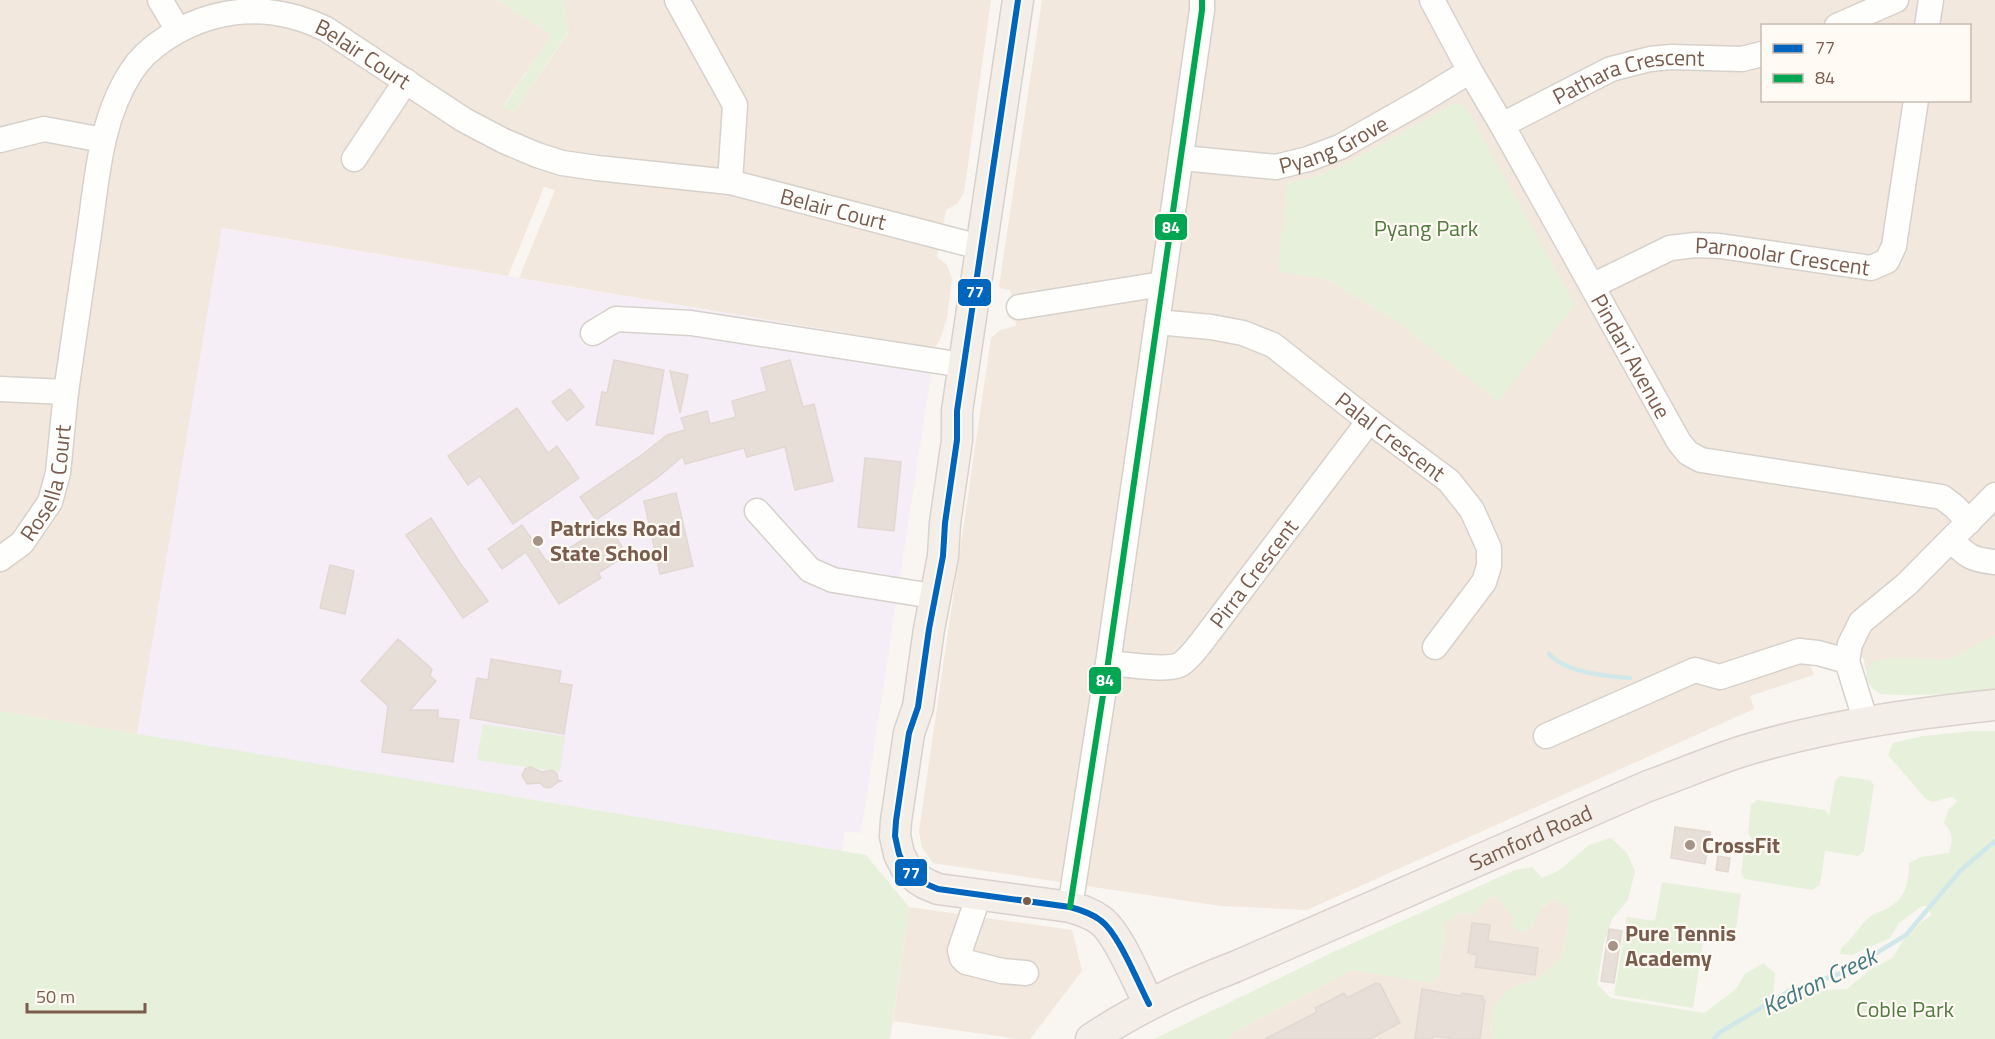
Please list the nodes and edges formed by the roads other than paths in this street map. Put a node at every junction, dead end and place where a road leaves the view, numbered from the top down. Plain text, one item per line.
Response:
1 (160, 0) edge
2 (677, 0) edge
3 (1018, 0) edge
4 (1202, 0) edge
5 (1432, 0) edge
6 (1896, 0) edge
7 (1931, 0) edge
8 (1842, 24) edge
9 (1927, 24) edge
10 (178, 30) junction
11 (1761, 54) edge
12 (1470, 71) junction
13 (406, 81) junction
14 (1916, 102) edge
15 (1502, 125) junction
16 (0, 140) edge
17 (103, 140) junction
18 (1182, 158) junction
19 (354, 159) dead end
20 (730, 182) junction
21 (980, 247) junction
22 (1162, 284) junction
23 (1592, 286) junction
24 (1019, 307) dead end
25 (1157, 322) junction
26 (592, 333) dead end
27 (963, 365) junction
28 (0, 389) edge
29 (66, 392) junction
30 (957, 411) junction
31 (1369, 421) junction
32 (1995, 495) edge
33 (757, 511) dead end
34 (1969, 522) junction
35 (1951, 540) junction
36 (0, 559) edge
37 (1995, 562) edge
38 (920, 594) junction
39 (1435, 646) dead end
40 (1848, 661) junction
41 (1108, 663) junction
42 (1995, 705) edge
43 (1866, 722) junction
44 (909, 733) junction
45 (1546, 736) dead end
46 (979, 895) junction
47 (1070, 907) junction
48 (1026, 973) dead end
49 (1149, 1004) junction
50 (1091, 1039) edge

1 - 10 street
2 - 20 street
3 - 21 main road
4 - 18 street
5 - 12 street, Pindari Avenue
6 - 8 street
7 - 9 street
10 - 13 street, Belair Court
10 - 17 street, Belair Court
11 - 15 street, Pathara Crescent
12 - 15 street, Pindari Avenue
12 - 18 street, Pyang Grove
13 - 19 street
13 - 20 street, Belair Court
14 - 23 street, Parnoolar Crescent
15 - 23 street, Pindari Avenue
16 - 17 street
17 - 29 street, Belair Court
18 - 22 street
20 - 21 street, Belair Court
21 - 27 main road
22 - 24 street
22 - 25 street
23 - 34 street, Pindari Avenue
25 - 31 street, Palal Crescent
25 - 41 street
26 - 27 street
27 - 30 main road
28 - 29 street
29 - 36 street, Rosella Court
30 - 38 main road
30 - 44 main road
31 - 39 street, Palal Crescent
31 - 41 street, Pirra Crescent
32 - 34 street
33 - 38 street
34 - 35 street
35 - 37 street
35 - 40 street
38 - 44 main road
40 - 43 street
40 - 45 street
41 - 47 street
42 - 43 main road, Samford Road
43 - 49 main road, Samford Road
44 - 46 main road
46 - 47 main road
46 - 48 street
47 - 49 main road
49 - 50 main road, Samford Road

